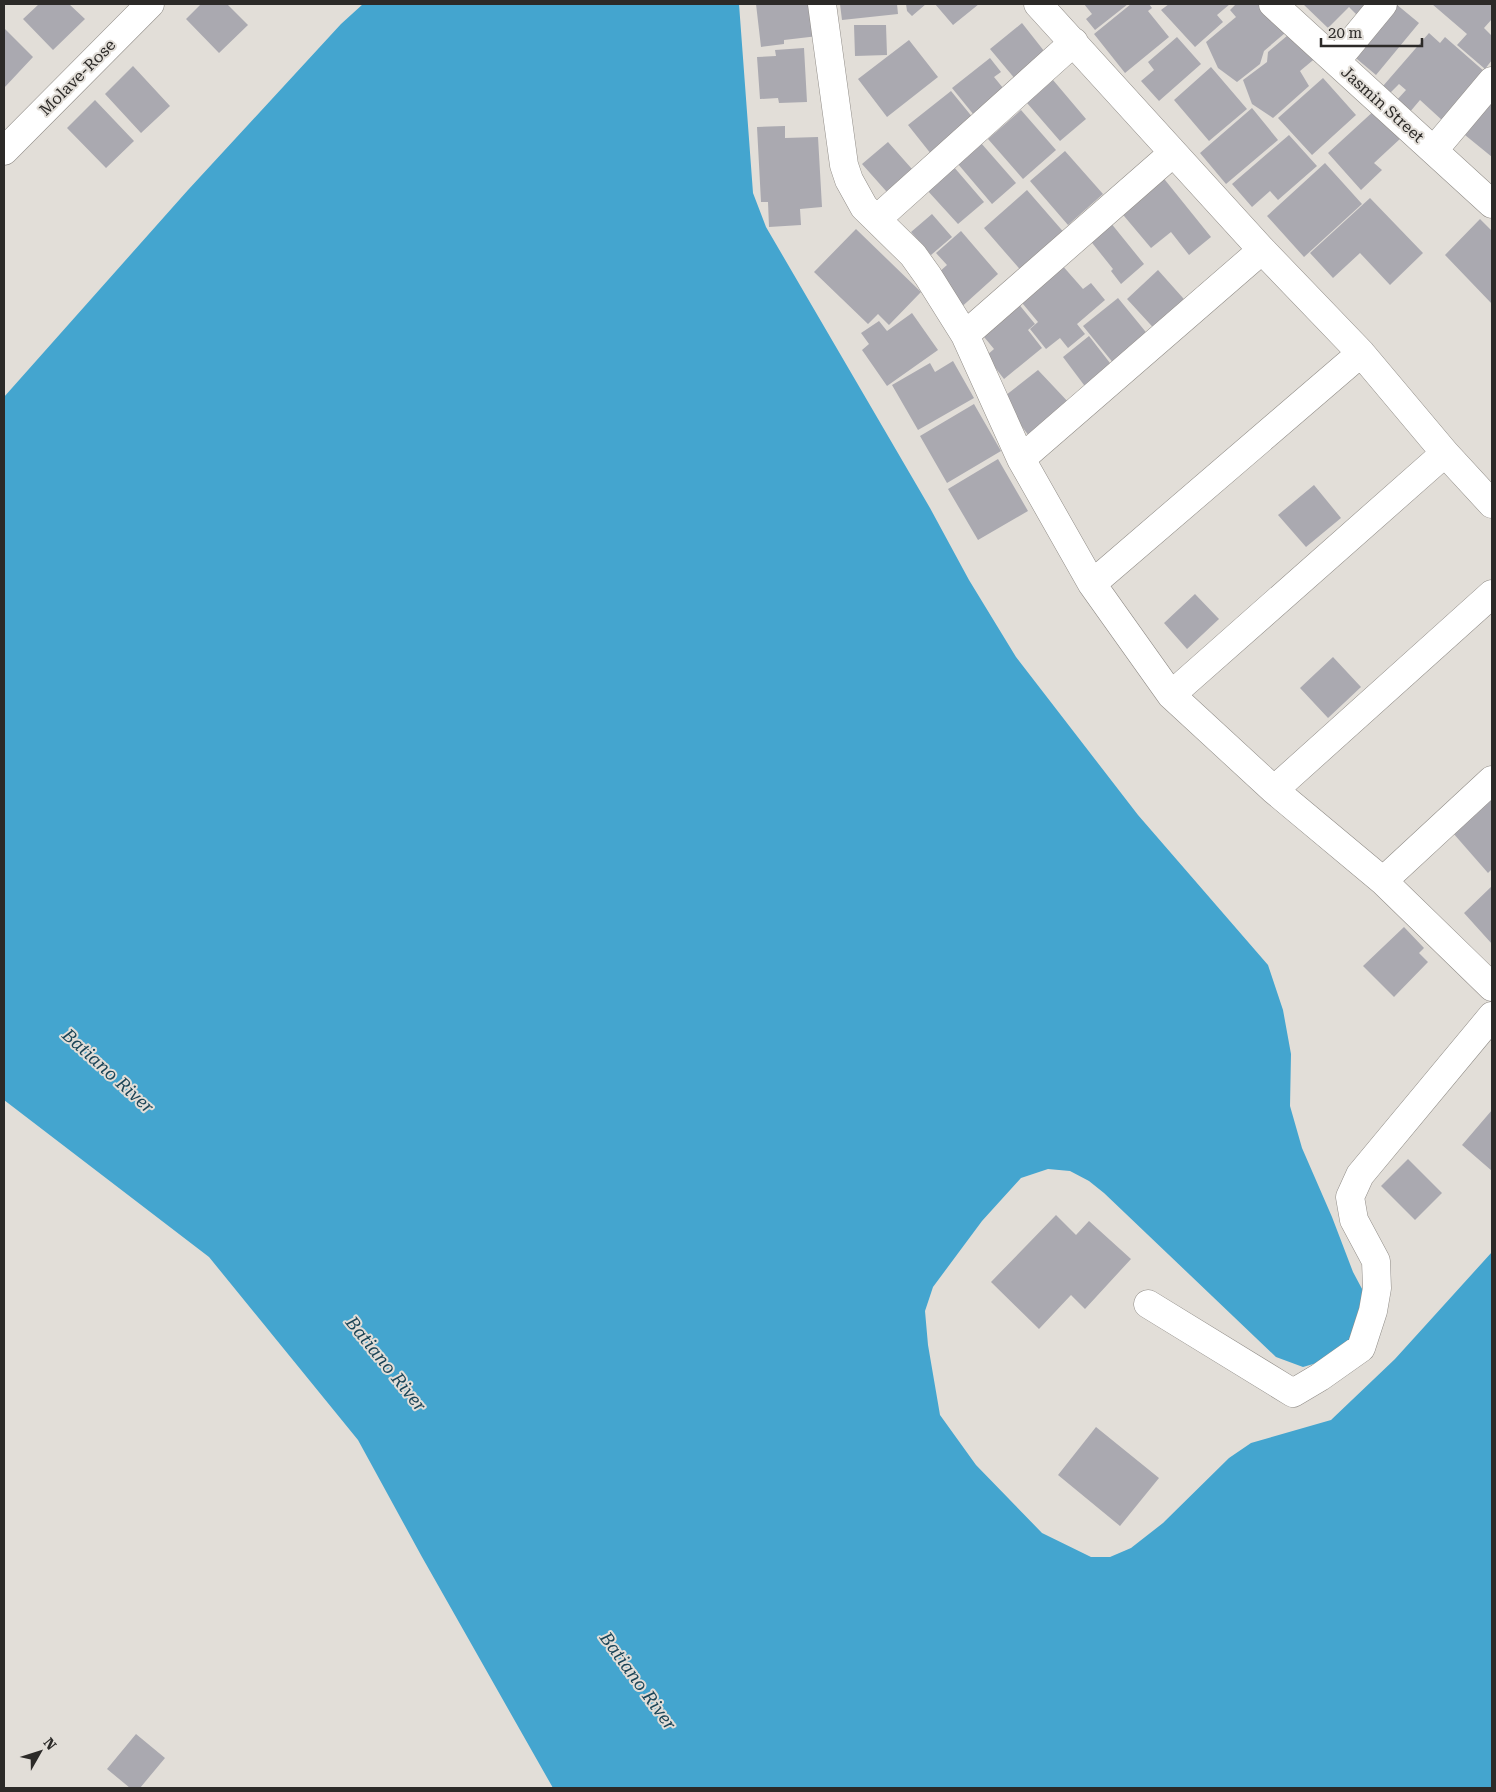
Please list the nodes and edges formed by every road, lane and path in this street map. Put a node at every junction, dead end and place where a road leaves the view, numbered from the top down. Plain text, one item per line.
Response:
1 (150, 4) edge
2 (822, 4) edge
3 (1038, 4) edge
4 (1273, 4) edge
5 (1383, 4) edge
6 (1074, 42) junction
7 (1336, 61) junction
8 (1492, 81) edge
9 (1434, 150) junction
10 (4, 151) edge
11 (1173, 153) junction
12 (1492, 204) edge
13 (877, 219) junction
14 (1262, 250) junction
15 (966, 335) junction
16 (1361, 353) junction
17 (1444, 453) junction
18 (1021, 458) junction
19 (1492, 504) edge
20 (1092, 584) junction
21 (1492, 594) edge
22 (1171, 696) junction
23 (1492, 780) edge
24 (1274, 790) junction
25 (1383, 881) junction
26 (1492, 987) edge
27 (1492, 1016) edge
28 (1148, 1304) dead end

1 - 10 street, Molave-Rose
2 - 13 street
3 - 6 street
4 - 7 street, Jasmin Street
5 - 7 street
6 - 11 street
6 - 13 street
7 - 9 street, Jasmin Street
8 - 9 street
9 - 12 street, Jasmin Street
11 - 14 street
11 - 15 street
13 - 15 street
14 - 16 street
14 - 18 street
15 - 18 street
16 - 17 street
16 - 20 street
17 - 19 street
17 - 22 street
18 - 20 street
20 - 22 street
21 - 24 street
22 - 24 street
23 - 25 street
24 - 25 street
25 - 26 street
27 - 28 street

